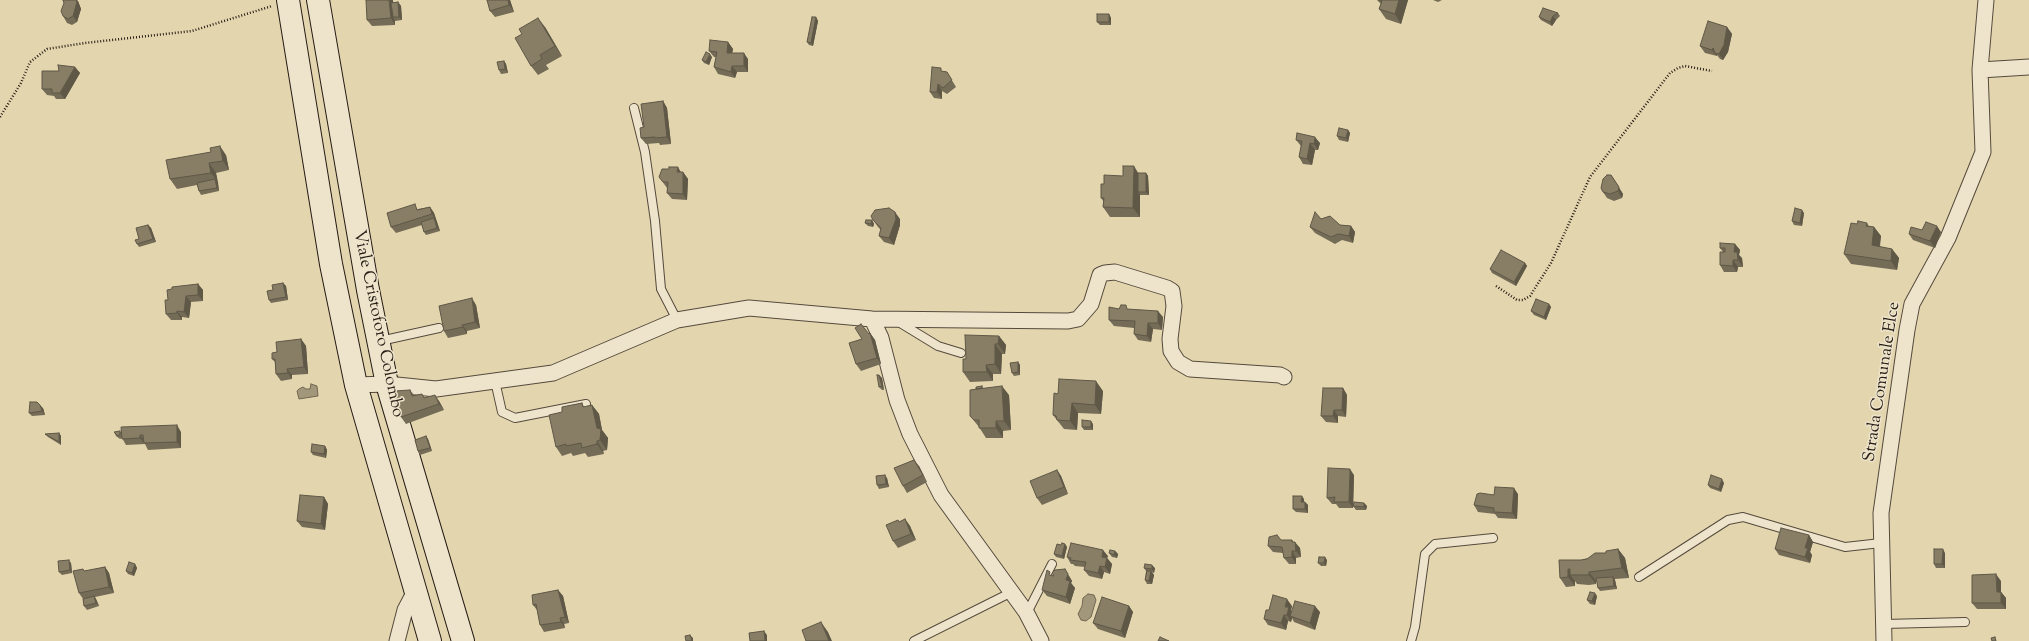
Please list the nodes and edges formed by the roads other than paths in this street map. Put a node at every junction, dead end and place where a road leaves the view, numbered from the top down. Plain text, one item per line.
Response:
1 (318, 0) edge
2 (1986, 0) edge
3 (288, 1) edge
4 (2029, 67) edge
5 (1980, 70) junction
6 (634, 108) dead end
7 (893, 319) junction
8 (677, 320) junction
9 (872, 320) junction
10 (440, 328) edge
11 (378, 342) junction
12 (961, 353) dead end
13 (1284, 377) dead end
14 (495, 381) junction
15 (387, 384) junction
16 (356, 385) junction
17 (586, 404) dead end
18 (1493, 538) dead end
19 (1881, 543) junction
20 (1052, 564) dead end
21 (1639, 577) dead end
22 (415, 591) junction
23 (1012, 592) junction
24 (1027, 613) junction
25 (1965, 622) dead end
26 (1884, 624) junction
27 (397, 641) edge
28 (430, 641) edge
29 (463, 641) edge
30 (914, 641) edge
31 (1041, 641) edge
32 (1411, 641) edge
33 (1884, 641) edge

1 - 11 main road, Viale Cristoforo Colombo
2 - 5 street, Strada Comunale Elce
3 - 16 main road, Viale Cristoforo Colombo
4 - 5 street
5 - 19 street, Strada Comunale Elce
6 - 8 lane
7 - 9 street
7 - 12 lane
7 - 13 street
8 - 9 street
8 - 14 street
9 - 23 street
10 - 11 lane
11 - 15 main road, Viale Cristoforo Colombo
14 - 15 street
14 - 17 lane
15 - 16 street
15 - 29 main road, Viale Cristoforo Colombo
16 - 22 main road, Viale Cristoforo Colombo
18 - 32 lane
19 - 21 lane
19 - 26 street, Strada Comunale Elce
20 - 24 lane
22 - 27 street
22 - 28 main road, Viale Cristoforo Colombo
23 - 24 street
23 - 30 lane
24 - 31 street
25 - 26 lane
26 - 33 street, Strada Comunale Elce

